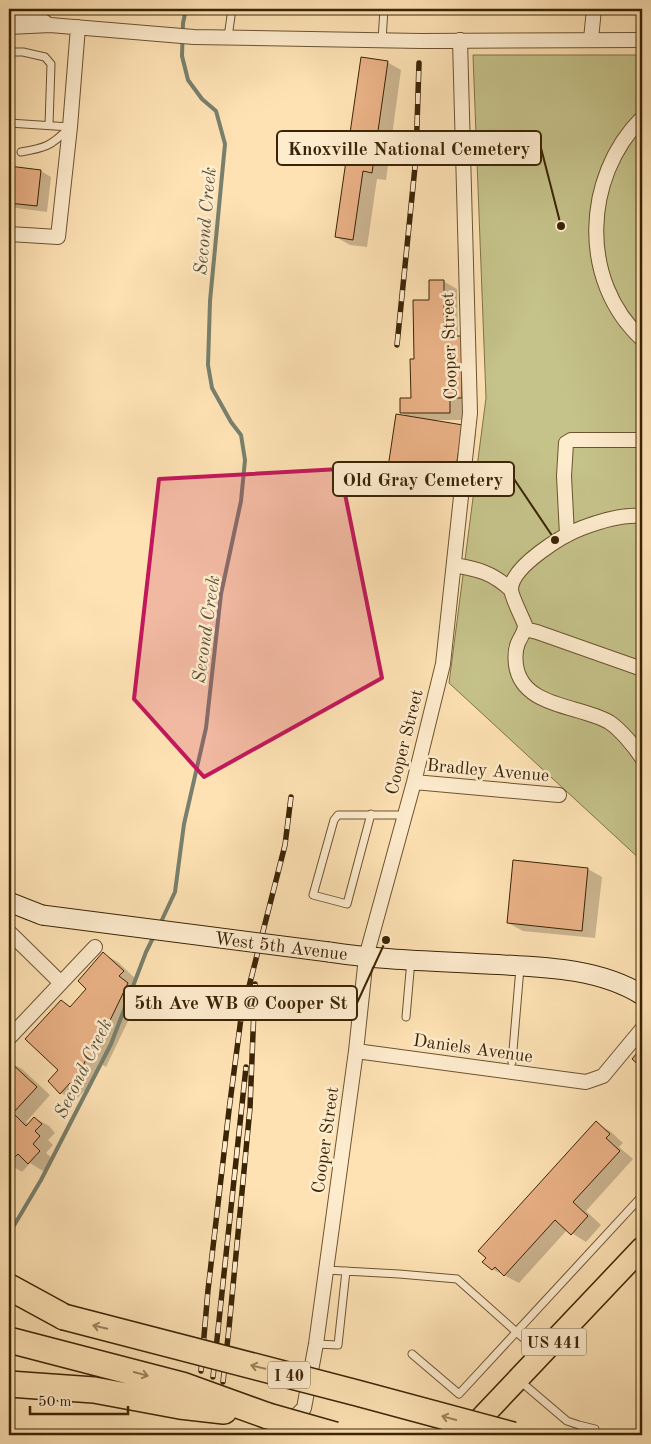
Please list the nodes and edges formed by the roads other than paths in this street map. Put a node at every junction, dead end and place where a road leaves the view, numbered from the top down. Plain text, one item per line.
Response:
1 (232, 9) edge
2 (384, 9) edge
3 (594, 9) edge
4 (9, 12) edge
5 (50, 24) junction
6 (9, 27) edge
7 (78, 27) junction
8 (228, 37) junction
9 (382, 40) junction
10 (460, 40) junction
11 (591, 40) junction
12 (642, 40) edge
13 (9, 52) edge
14 (642, 118) edge
15 (9, 123) edge
16 (49, 125) junction
17 (70, 127) junction
18 (21, 152) dead end
19 (9, 234) edge
20 (642, 339) edge
21 (642, 440) edge
22 (642, 516) edge
23 (567, 535) junction
24 (454, 565) junction
25 (511, 590) junction
26 (525, 629) junction
27 (642, 669) edge
28 (642, 758) edge
29 (414, 782) junction
30 (559, 795) dead end
31 (371, 814) junction
32 (405, 814) junction
33 (9, 902) edge
34 (9, 932) edge
35 (95, 947) dead end
36 (366, 957) junction
37 (411, 960) junction
38 (520, 966) junction
39 (61, 983) junction
40 (642, 995) edge
41 (406, 1017) dead end
42 (642, 1029) edge
43 (9, 1038) edge
44 (356, 1051) junction
45 (512, 1062) dead end
46 (642, 1196) edge
47 (642, 1248) edge
48 (326, 1270) junction
49 (346, 1271) junction
50 (9, 1287) edge
51 (9, 1299) edge
52 (64, 1318) junction
53 (517, 1332) junction
54 (9, 1340) edge
55 (316, 1344) junction
56 (412, 1354) dead end
57 (541, 1354) junction
58 (518, 1379) junction
59 (9, 1384) edge
60 (273, 1426) edge
61 (595, 1429) dead end
62 (335, 1435) edge
63 (465, 1435) edge
64 (512, 1435) edge

1 - 8 lane
2 - 9 lane
3 - 11 street
4 - 5 street
5 - 6 street
5 - 7 street
7 - 8 street
7 - 17 street
8 - 9 street
9 - 10 street
10 - 11 street
10 - 24 street, Cooper Street
11 - 12 street
13 - 16 lane
14 - 20 street
15 - 16 lane
16 - 17 lane
17 - 18 lane
17 - 19 street
21 - 23 street
22 - 23 street
23 - 25 street
24 - 25 street
24 - 29 street, Cooper Street
25 - 26 street
26 - 27 street
26 - 28 street
29 - 30 street, Bradley Avenue
29 - 32 street, Cooper Street
31 - 31 lane
31 - 32 lane
32 - 36 street, Cooper Street
33 - 36 street, West 5th Avenue, bridge
34 - 39 street
35 - 39 street
36 - 37 street, West 5th Avenue
36 - 44 street, Cooper Street
37 - 38 street, West 5th Avenue
37 - 41 lane
38 - 40 street, West 5th Avenue
38 - 45 lane
39 - 43 street
42 - 44 street, Daniels Avenue
44 - 48 street, Cooper Street
46 - 53 lane
47 - 57 main road, US 441
48 - 49 lane
48 - 55 street, Cooper Street
49 - 53 lane
49 - 55 lane
50 - 52 highway
51 - 52 highway, I 40
64 -> 52 highway, I 40, bridge
53 - 56 lane
53 - 57 lane
54 -> 60 highway, I 40
55 - 60 street, Cooper Street
57 - 58 main road, US 441
58 - 61 lane
58 - 63 main road, US 441
59 - 60 highway
60 - 62 highway, I 40, bridge

